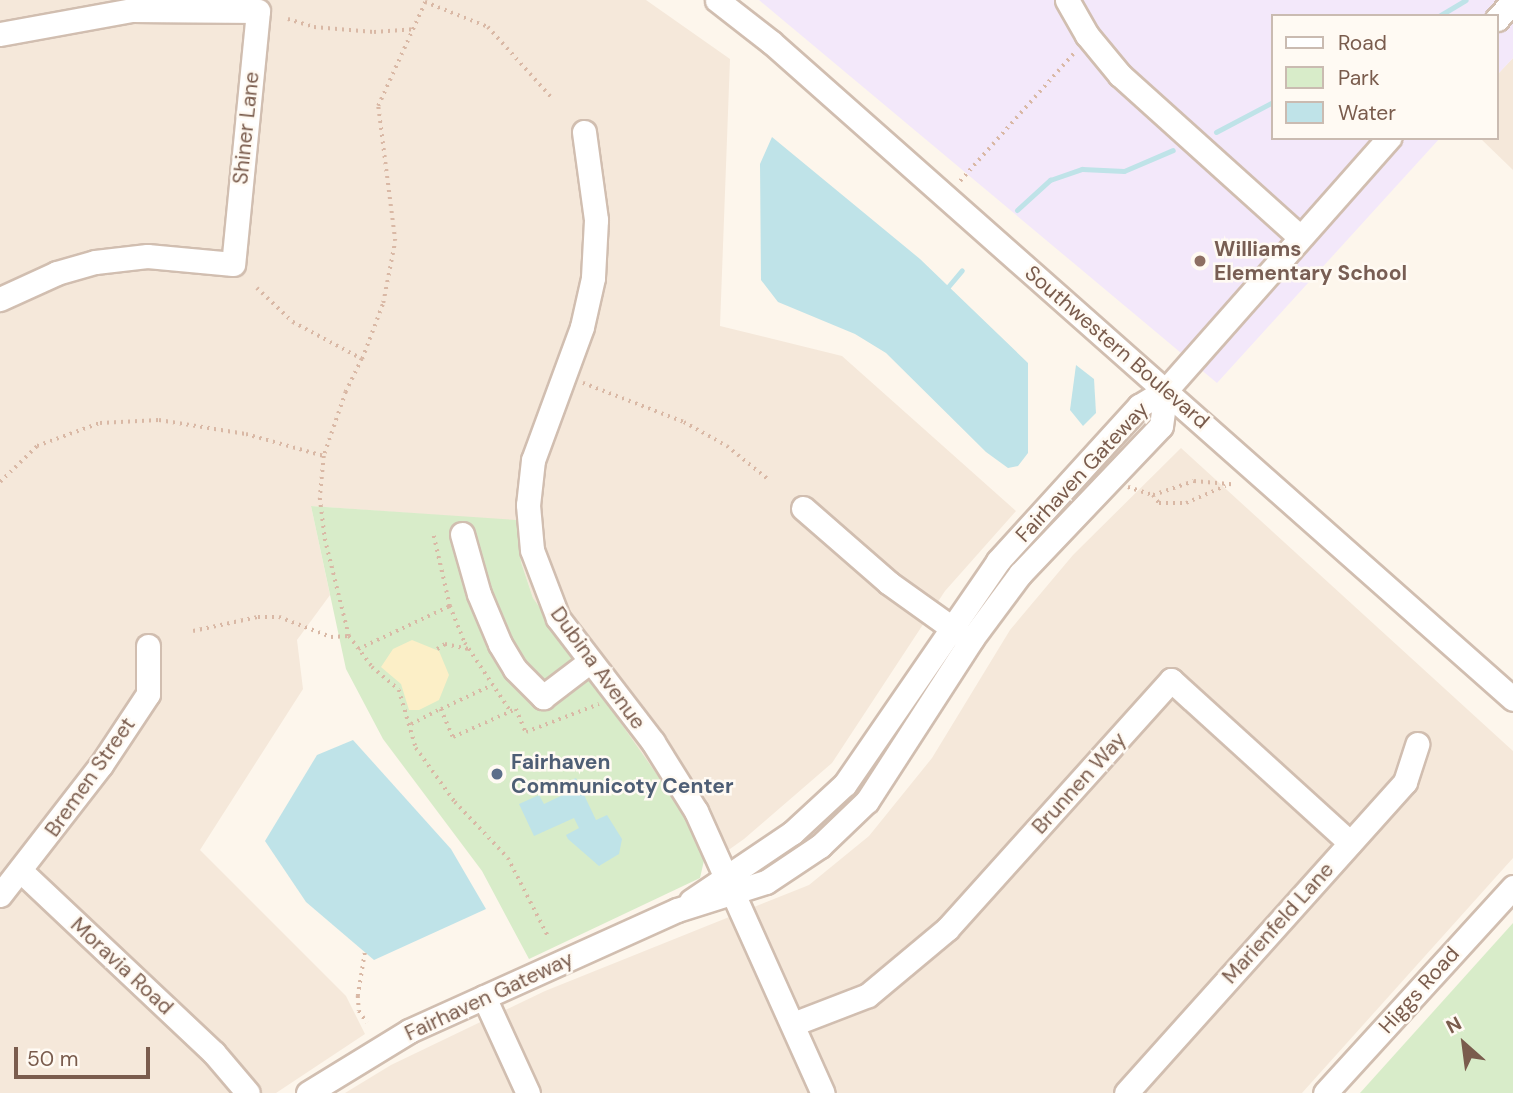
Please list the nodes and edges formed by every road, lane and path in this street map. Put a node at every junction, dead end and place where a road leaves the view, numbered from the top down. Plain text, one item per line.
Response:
1 (717, 0) edge
2 (1067, 0) edge
3 (425, 1) edge
4 (1513, 1) edge
5 (1499, 17) edge
6 (288, 19) dead end
7 (413, 29) junction
8 (0, 34) edge
9 (1072, 39) dead end
10 (552, 97) dead end
11 (584, 132) dead end
12 (1387, 140) edge
13 (960, 181) dead end
14 (1300, 237) junction
15 (257, 288) dead end
16 (0, 299) edge
17 (362, 359) junction
18 (578, 381) dead end
19 (1166, 390) junction
20 (324, 456) junction
21 (769, 481) dead end
22 (0, 482) edge
23 (1232, 484) dead end
24 (1127, 485) dead end
25 (1225, 486) junction
26 (1153, 495) junction
27 (803, 508) dead end
28 (462, 534) dead end
29 (434, 536) dead end
30 (450, 606) junction
31 (950, 628) junction
32 (193, 631) dead end
33 (349, 636) junction
34 (971, 640) junction
35 (148, 646) dead end
36 (358, 649) junction
37 (437, 649) dead end
38 (469, 650) junction
39 (589, 662) junction
40 (492, 685) junction
41 (1513, 699) edge
42 (599, 704) dead end
43 (441, 709) junction
44 (511, 712) junction
45 (411, 724) junction
46 (1417, 744) dead end
47 (1350, 843) junction
48 (22, 872) junction
49 (730, 886) junction
50 (1513, 887) edge
51 (0, 895) edge
52 (548, 936) dead end
53 (365, 953) dead end
54 (484, 997) junction
55 (367, 1023) dead end
56 (793, 1024) junction
57 (248, 1093) edge
58 (308, 1093) edge
59 (528, 1093) edge
60 (823, 1093) edge
61 (1126, 1093) edge
62 (1325, 1093) edge

1 - 19 street, Southwestern Boulevard
2 - 14 street
3 - 7 path
3 - 10 path
4 - 5 street
6 - 7 path
7 - 17 path
8 - 16 street, Shiner Lane
9 - 13 path
11 - 39 street, Dubina Avenue
12 - 14 street
14 - 19 street
15 - 17 path
17 - 20 path
18 - 21 path
19 - 31 street, Fairhaven Gateway
19 - 34 street, Fairhaven Gateway
19 - 41 street, Southwestern Boulevard
20 - 22 path
20 - 33 path
23 - 25 path
24 - 26 path
25 - 26 path
25 - 26 path
27 - 31 street
28 - 39 street
29 - 30 path
30 - 36 path
30 - 38 path
31 - 34 street
31 - 49 street, Fairhaven Gateway
32 - 33 path
33 - 36 path
34 - 49 street, Fairhaven Gateway
35 - 48 street, Bremen Street
36 - 45 path
37 - 38 path
38 - 40 path
39 - 49 street, Dubina Avenue
40 - 43 path
40 - 44 path
42 - 44 path
43 - 44 path
43 - 45 path
45 - 52 path
46 - 47 street, Marienfeld Lane
47 - 56 street, Brunnen Way
47 - 61 street, Marienfeld Lane
48 - 51 street, Bremen Street
48 - 57 street, Moravia Road
49 - 54 street, Fairhaven Gateway
49 - 56 street, Dubina Avenue
50 - 62 street, Higgs Road
53 - 55 path
54 - 58 street, Fairhaven Gateway
54 - 59 street
56 - 60 street, Dubina Avenue

